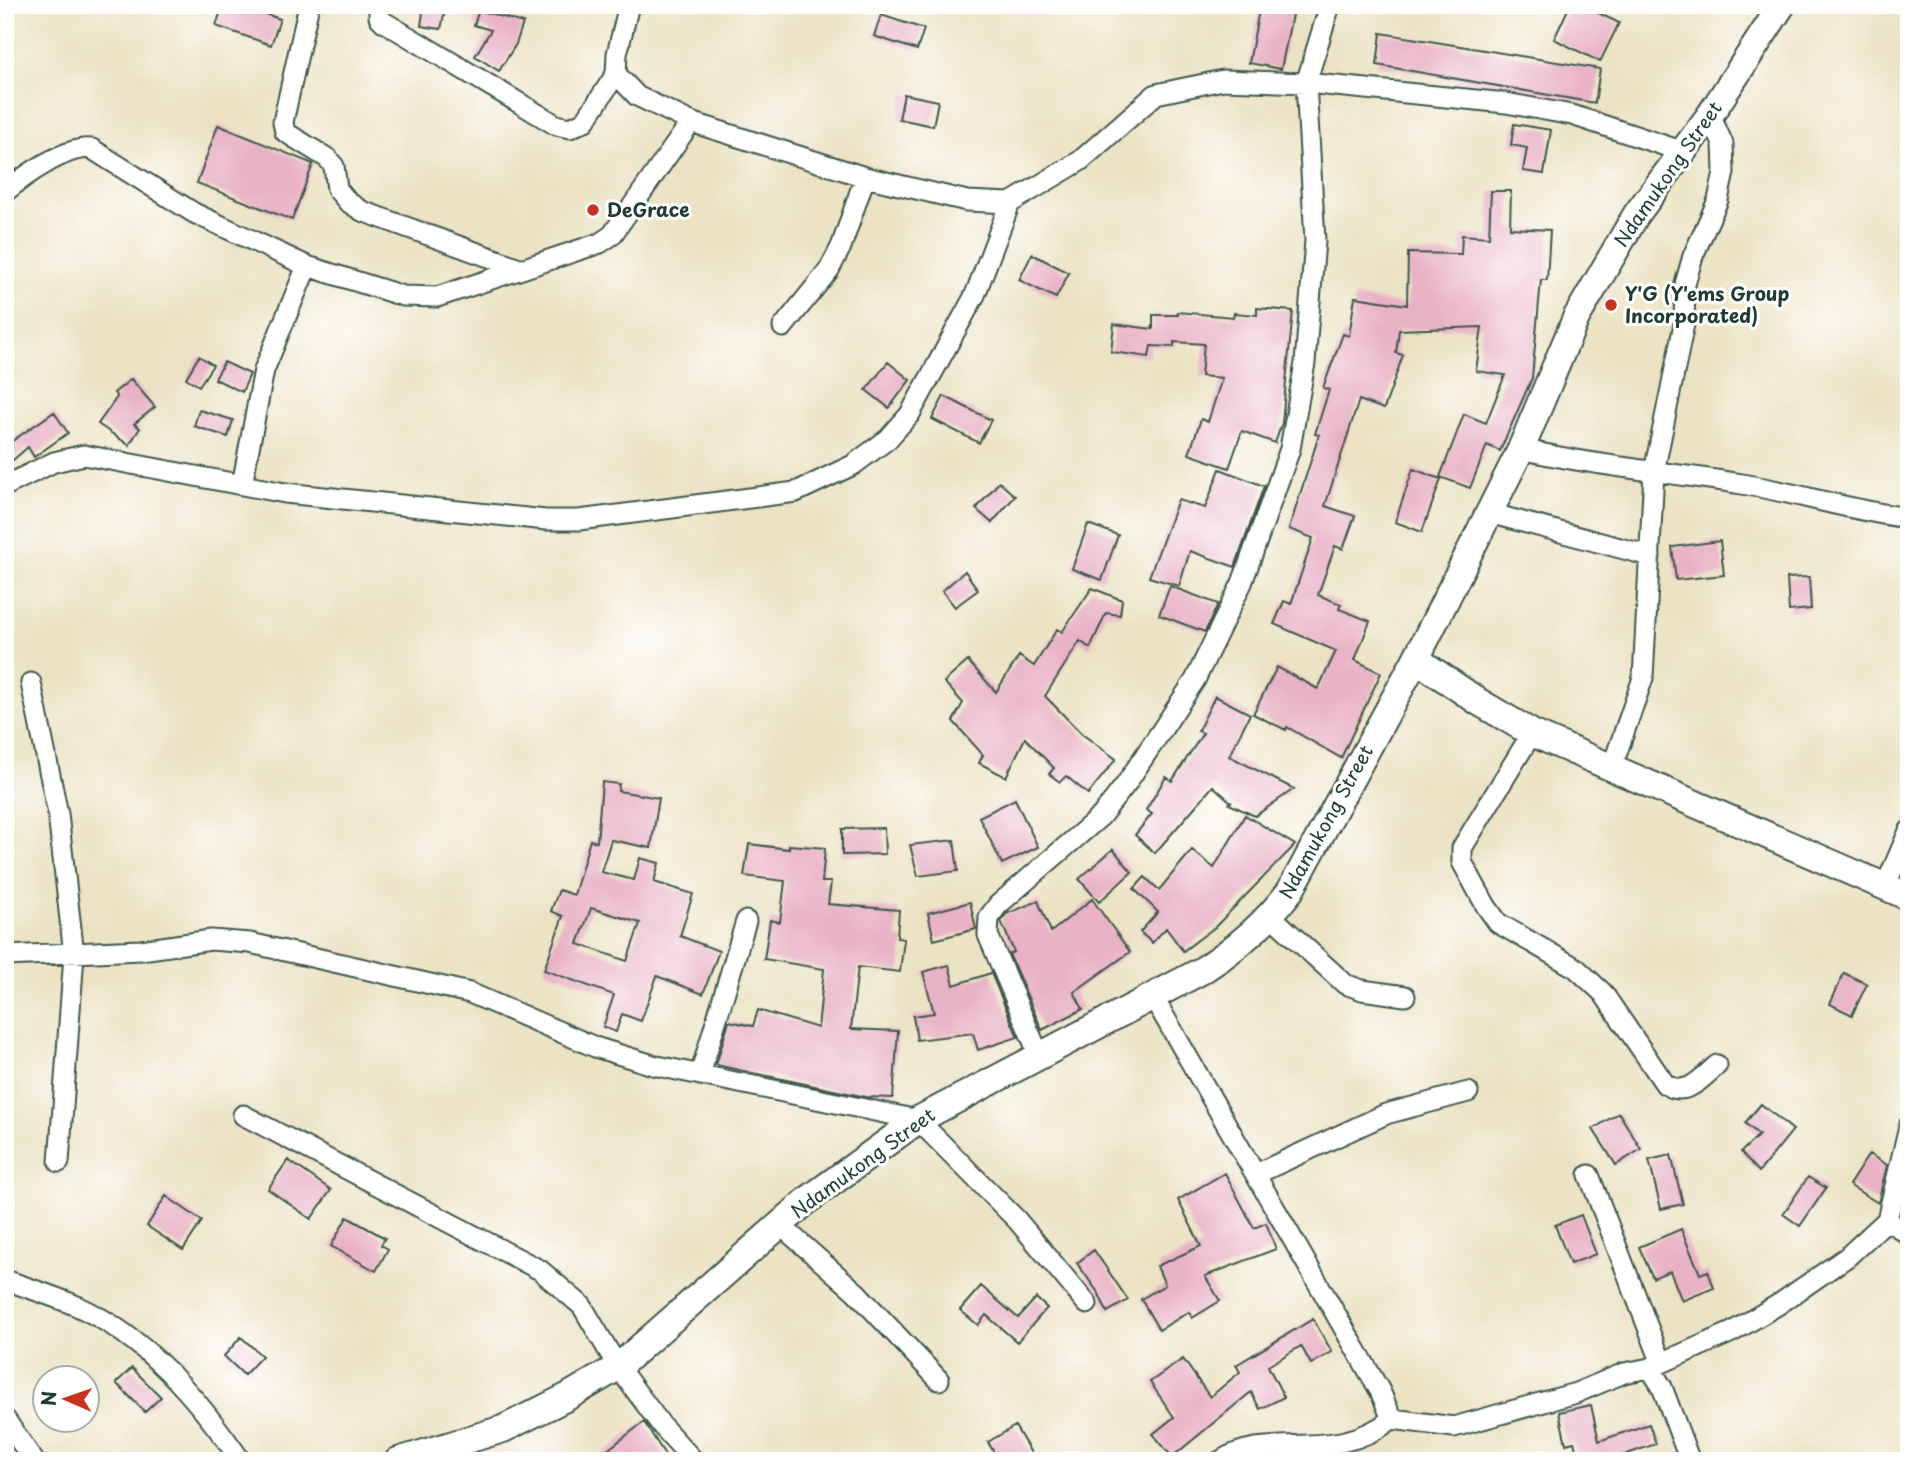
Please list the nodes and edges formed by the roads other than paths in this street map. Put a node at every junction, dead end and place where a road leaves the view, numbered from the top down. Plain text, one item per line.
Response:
1 (309, 5) edge
2 (379, 5) edge
3 (629, 5) edge
4 (1330, 5) edge
5 (1782, 5) edge
6 (615, 74) junction
7 (1306, 83) junction
8 (1710, 115) junction
9 (691, 122) junction
10 (1684, 152) junction
11 (866, 177) junction
12 (5, 192) edge
13 (1010, 204) junction
14 (307, 266) junction
15 (522, 269) junction
16 (783, 327) dead end
17 (1521, 449) junction
18 (1654, 472) junction
19 (5, 485) edge
20 (242, 485) junction
21 (1489, 513) junction
22 (1909, 518) edge
23 (1650, 556) junction
24 (1416, 659) junction
25 (31, 683) dead end
26 (1532, 733) junction
27 (1612, 767) junction
28 (1909, 831) edge
29 (1897, 892) edge
30 (1271, 916) junction
31 (746, 921) dead end
32 (74, 955) junction
33 (5, 956) edge
34 (1152, 995) junction
35 (1405, 996) dead end
36 (1040, 1055) junction
37 (1717, 1065) dead end
38 (699, 1075) junction
39 (1468, 1092) dead end
40 (243, 1115) dead end
41 (918, 1120) junction
42 (1909, 1126) edge
43 (59, 1162) dead end
44 (1256, 1174) junction
45 (1589, 1175) dead end
46 (1887, 1220) junction
47 (779, 1224) junction
48 (1909, 1235) edge
49 (5, 1280) edge
50 (1087, 1304) dead end
51 (1655, 1364) junction
52 (618, 1367) junction
53 (939, 1380) dead end
54 (5, 1419) edge
55 (1392, 1419) junction
56 (437, 1454) edge
57 (34, 1461) edge
58 (241, 1461) edge
59 (398, 1461) edge
60 (694, 1461) edge
61 (1220, 1461) edge
62 (1690, 1461) edge

1 - 15 street
2 - 6 street
3 - 6 street
4 - 7 street
5 - 8 main road, Ndamukong Street
6 - 9 street
7 - 10 street
7 - 13 street
7 - 36 street
8 - 10 main road, Ndamukong Street
8 - 18 street
9 - 11 street
9 - 15 street
10 - 17 main road, Ndamukong Street
11 - 13 street
11 - 16 street
12 - 14 street
13 - 20 street
14 - 15 street
14 - 20 street
17 - 18 street
17 - 21 main road, Ndamukong Street
18 - 22 street
18 - 23 street
19 - 20 street
21 - 23 street
21 - 24 main road, Ndamukong Street
23 - 27 street
24 - 26 main road
24 - 30 main road, Ndamukong Street
25 - 32 street
26 - 27 main road
26 - 37 street
27 - 29 main road
28 - 29 street
30 - 34 main road, Ndamukong Street
30 - 35 street
31 - 38 street
32 - 33 street
32 - 38 street
32 - 43 street
34 - 36 main road, Ndamukong Street
34 - 44 street
36 - 41 main road, Ndamukong Street
38 - 41 street
39 - 44 street
40 - 52 street
41 - 47 main road, Ndamukong Street
41 - 50 street
42 - 46 street
44 - 55 street
45 - 51 street
46 - 48 street
46 - 51 street
47 - 52 main road, Ndamukong Street
47 - 53 street
49 - 58 street
51 - 55 street
51 - 62 street
52 - 56 main road, Ndamukong Street
52 - 60 street
54 - 57 street
55 - 61 street
56 - 59 main road, Ndamukong Street

